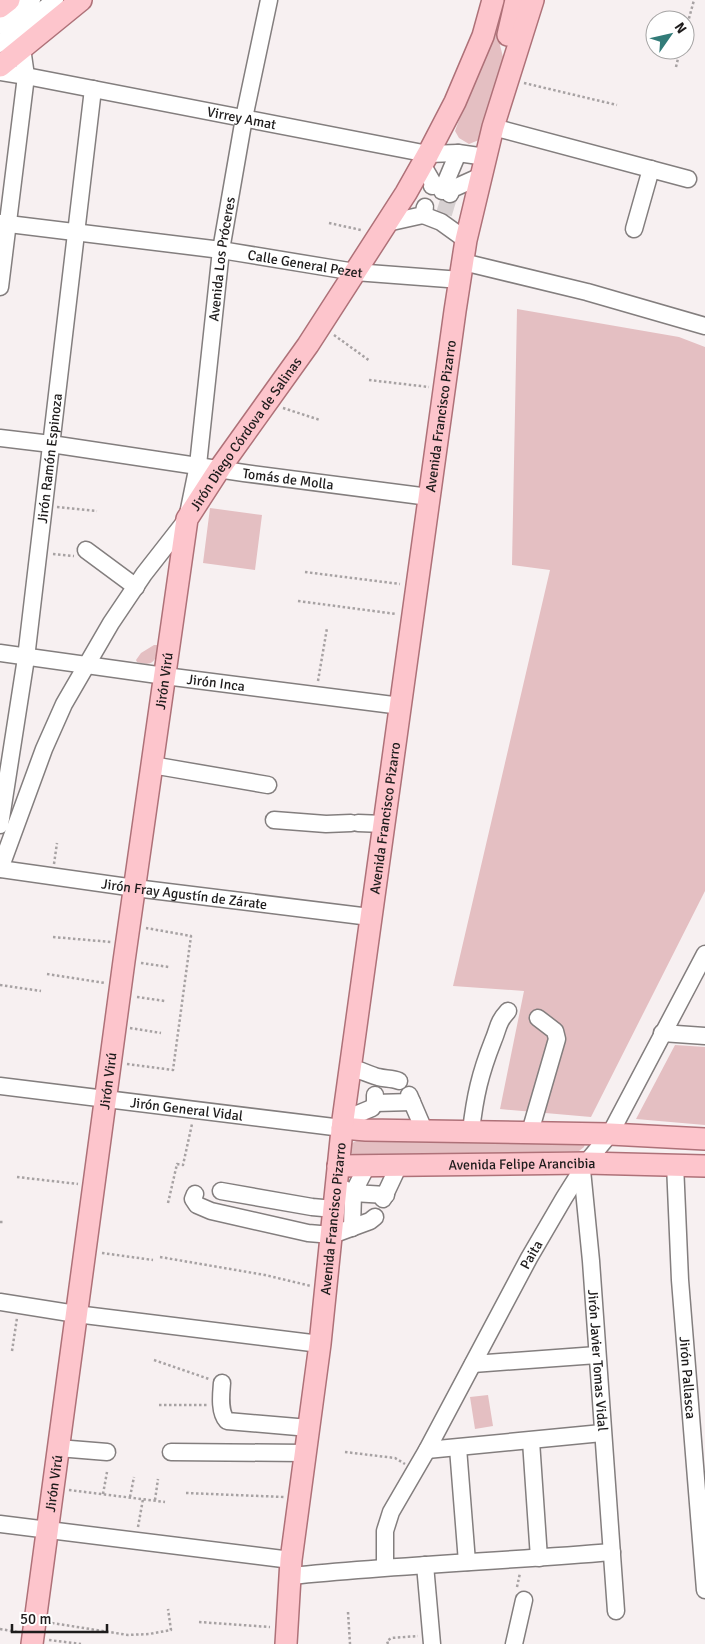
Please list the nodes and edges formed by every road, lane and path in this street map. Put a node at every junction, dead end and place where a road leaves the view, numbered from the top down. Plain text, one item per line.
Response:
1 (9, 0) edge
2 (32, 0) edge
3 (55, 0) edge
4 (81, 0) edge
5 (269, 0) edge
6 (493, 0) edge
7 (516, 0) edge
8 (532, 0) edge
9 (0, 7) edge
10 (0, 26) edge
11 (0, 44) edge
12 (22, 48) junction
13 (678, 60) edge
14 (513, 62) junction
15 (0, 66) edge
16 (676, 67) dead end
17 (0, 72) edge
18 (26, 76) junction
19 (520, 82) dead end
20 (93, 89) junction
21 (617, 105) dead end
22 (244, 118) junction
23 (493, 127) junction
24 (458, 153) junction
25 (425, 159) junction
26 (483, 166) junction
27 (651, 169) junction
28 (688, 179) dead end
29 (442, 188) junction
30 (329, 223) dead end
31 (4, 224) edge
32 (383, 229) junction
33 (634, 229) dead end
34 (76, 233) junction
35 (466, 240) junction
36 (221, 250) junction
37 (462, 271) junction
38 (355, 272) junction
39 (0, 287) edge
40 (321, 325) junction
41 (705, 326) edge
42 (370, 362) dead end
43 (369, 380) dead end
44 (444, 389) junction
45 (268, 401) junction
46 (320, 420) dead end
47 (0, 438) edge
48 (51, 444) junction
49 (198, 465) junction
50 (220, 468) junction
51 (429, 497) junction
52 (44, 506) junction
53 (98, 511) dead end
54 (187, 519) junction
55 (39, 552) junction
56 (83, 553) joint
57 (305, 572) dead end
58 (136, 586) junction
59 (417, 586) junction
60 (298, 601) dead end
61 (413, 616) junction
62 (327, 628) dead end
63 (0, 653) edge
64 (26, 658) junction
65 (86, 665) junction
66 (165, 676) junction
67 (315, 695) junction
68 (401, 706) junction
69 (152, 765) junction
70 (268, 785) dead end
71 (274, 820) dead end
72 (384, 824) junction
73 (0, 825) edge
74 (57, 843) dead end
75 (0, 864) edge
76 (0, 870) edge
77 (52, 877) junction
78 (135, 888) junction
79 (370, 917) junction
80 (53, 937) dead end
81 (127, 943) junction
82 (705, 954) edge
83 (169, 967) dead end
84 (47, 974) dead end
85 (0, 985) edge
86 (121, 990) junction
87 (41, 992) dead end
88 (165, 1001) dead end
89 (508, 1010) dead end
90 (538, 1018) dead end
91 (116, 1026) junction
92 (161, 1033) dead end
93 (662, 1033) junction
94 (705, 1036) edge
95 (111, 1062) junction
96 (350, 1068) junction
97 (399, 1081) dead end
98 (0, 1086) edge
99 (375, 1089) junction
100 (106, 1098) junction
101 (194, 1110) junction
102 (342, 1124) junction
103 (424, 1130) junction
104 (471, 1131) junction
105 (530, 1132) junction
106 (610, 1134) junction
107 (705, 1139) edge
108 (675, 1164) junction
109 (400, 1165) junction
110 (584, 1166) junction
111 (705, 1166) edge
112 (17, 1177) dead end
113 (342, 1181) junction
114 (94, 1186) junction
115 (221, 1190) dead end
116 (194, 1194) dead end
117 (168, 1203) dead end
118 (334, 1209) junction
119 (375, 1217) dead end
120 (352, 1228) junction
121 (332, 1235) junction
122 (85, 1251) junction
123 (160, 1257) dead end
124 (152, 1260) dead end
125 (326, 1290) junction
126 (0, 1302) edge
127 (18, 1305) junction
128 (76, 1314) junction
129 (320, 1344) junction
130 (12, 1351) dead end
131 (597, 1355) junction
132 (154, 1360) dead end
133 (472, 1364) junction
134 (222, 1383) joint
135 (159, 1405) dead end
136 (221, 1405) junction
137 (309, 1428) junction
138 (602, 1433) junction
139 (531, 1441) junction
140 (58, 1448) junction
141 (458, 1448) junction
142 (427, 1450) junction
143 (107, 1452) dead end
144 (171, 1452) dead end
145 (345, 1452) dead end
146 (306, 1453) junction
147 (700, 1467) edge
148 (416, 1469) junction
149 (106, 1472) dead end
150 (134, 1476) dead end
151 (158, 1479) dead end
152 (53, 1488) junction
153 (186, 1493) dead end
154 (103, 1494) junction
155 (300, 1497) junction
156 (130, 1498) junction
157 (143, 1499) junction
158 (155, 1500) junction
159 (165, 1502) dead end
160 (0, 1524) edge
161 (48, 1531) junction
162 (136, 1541) junction
163 (612, 1552) junction
164 (539, 1558) junction
165 (467, 1562) junction
166 (425, 1565) junction
167 (386, 1567) junction
168 (291, 1568) junction
169 (705, 1590) edge
170 (524, 1600) dead end
171 (168, 1609) dead end
172 (616, 1611) dead end
173 (348, 1612) dead end
174 (199, 1622) dead end
175 (33, 1634) edge
176 (287, 1637) edge
177 (425, 1640) edge
178 (81, 1644) edge
179 (350, 1644) edge
180 (388, 1644) edge
181 (514, 1644) edge

1 - 9 main road
2 - 10 street
3 - 11 street
4 - 12 main road
5 - 22 street, Avenida Los Próceres
6 - 25 main road, Jirón Diego Córdova de Salinas
7 - 14 main road
8 - 14 main road, Avenida Francisco Pizarro
12 - 15 main road
12 - 18 street
13 - 16 path
14 - 23 main road, Avenida Francisco Pizarro
17 - 18 street, Virrey Amat
18 - 20 street, Virrey Amat
18 - 31 street
19 - 21 path
20 - 22 street, Virrey Amat
20 - 34 street, Jirón Ramón Espinoza
22 - 25 street, Virrey Amat
22 - 36 street, Avenida Los Próceres
23 - 26 main road, Avenida Francisco Pizarro
23 - 27 street
24 - 25 street, Virrey Amat
24 - 26 street, Virrey Amat
24 - 29 street
25 - 29 street
25 - 32 main road, Jirón Diego Córdova de Salinas
26 - 29 street
26 - 35 main road, Avenida Francisco Pizarro
27 - 28 street
27 - 33 street
30 - 32 path
31 - 34 street, Calle General Pezet
31 - 39 street
32 - 35 street
32 - 38 main road, Jirón Diego Córdova de Salinas
34 - 36 street, Calle General Pezet
34 - 48 street, Jirón Ramón Espinoza
35 - 37 main road, Avenida Francisco Pizarro
36 - 38 street, Calle General Pezet
36 - 49 street, Avenida Los Próceres
37 - 38 street, Calle General Pezet
37 - 41 street, Calle General Pezet
37 - 44 main road, Avenida Francisco Pizarro
38 - 40 main road, Jirón Diego Córdova de Salinas
40 - 42 path
40 - 45 main road, Jirón Diego Córdova de Salinas
43 - 44 path
44 - 51 main road, Avenida Francisco Pizarro
45 - 46 path
45 - 50 main road, Jirón Diego Córdova de Salinas
47 - 48 street, Tomás de Molla
48 - 49 street, Tomás de Molla
48 - 52 street, Jirón Ramón Espinoza
49 - 50 street, Tomás de Molla
49 - 54 street, Avenida Los Próceres
50 - 51 street, Tomás de Molla
50 - 54 main road, Jirón Diego Córdova de Salinas
51 - 59 main road, Avenida Francisco Pizarro
52 - 53 path
52 - 55 street, Jirón Ramón Espinoza
54 - 58 street, Jirón Diego Córdova de Salinas
54 - 66 main road, Jirón Virú
55 - 56 path
55 - 64 street, Jirón Ramón Espinoza
56 - 58 street
57 - 59 path
58 - 65 street, Jirón Diego Córdova de Salinas
59 - 61 main road, Avenida Francisco Pizarro
60 - 61 path
61 - 68 main road, Avenida Francisco Pizarro
62 - 67 path
63 - 64 street, Jirón Inca
64 - 65 street, Jirón Inca
64 - 73 street, Jirón Ramón Espinoza
65 - 66 street, Jirón Inca
65 - 76 street, Jirón Diego Córdova de Salinas
66 - 67 street, Jirón Inca
66 - 69 main road, Jirón Virú
67 - 68 street, Jirón Inca
68 - 72 main road, Avenida Francisco Pizarro
69 - 70 street
69 - 78 main road, Jirón Virú
71 - 72 street
72 - 79 main road, Avenida Francisco Pizarro
74 - 77 path
75 - 76 street
76 - 77 street, Jirón Fray Agustín de Zárate
77 - 78 street, Jirón Fray Agustín de Zárate
78 - 79 street, Jirón Fray Agustín de Zárate
78 - 81 main road, Jirón Virú
79 - 96 main road, Avenida Francisco Pizarro
80 - 81 path
81 - 83 path
81 - 86 main road, Jirón Virú
81 - 95 path
82 - 93 street, Paita
84 - 86 path
85 - 87 path
86 - 88 path
86 - 91 main road, Jirón Virú
89 - 104 street
90 - 105 street
91 - 92 path
91 - 95 main road, Jirón Virú
93 - 94 street
93 - 106 street, Paita
95 - 100 main road, Jirón Virú
96 - 99 street
96 - 102 main road, Avenida Francisco Pizarro
97 - 99 street
98 - 100 street, Jirón General Vidal
99 - 102 street
99 - 103 street
100 - 101 street, Jirón General Vidal
100 - 114 main road, Jirón Virú
101 - 102 street, Jirón General Vidal
101 - 117 path
102 - 103 main road
102 - 113 main road, Avenida Francisco Pizarro
103 - 104 main road
104 - 105 main road
105 - 106 main road
106 - 107 main road
106 - 110 street, Paita
108 - 110 main road, Avenida Felipe Arancibia
108 - 111 main road, Avenida Felipe Arancibia
108 - 147 street, Jirón Pallasca
109 - 110 main road, Avenida Felipe Arancibia
109 - 113 main road, Avenida Felipe Arancibia
109 - 113 street
110 - 131 street, Jirón Javier Tomas Vidal
110 - 133 street, Paita
112 - 114 path
113 - 118 main road, Avenida Francisco Pizarro
113 - 120 street
114 - 122 main road, Jirón Virú
115 - 118 street
116 - 121 street
118 - 121 main road, Avenida Francisco Pizarro
119 - 120 street
120 - 121 street
121 - 125 main road, Avenida Francisco Pizarro
122 - 124 path
122 - 128 main road, Jirón Virú
123 - 125 path
125 - 129 main road, Avenida Francisco Pizarro
126 - 127 street
127 - 128 street
127 - 130 path
128 - 129 street
128 - 140 main road, Jirón Virú
129 - 137 main road, Avenida Francisco Pizarro
131 - 133 street
131 - 138 street, Jirón Javier Tomas Vidal
132 - 134 path
133 - 142 street, Paita
134 - 136 street
135 - 136 path
136 - 137 street
137 - 146 main road, Avenida Francisco Pizarro
138 - 139 street
138 - 163 street, Jirón Javier Tomas Vidal
139 - 141 street
139 - 164 street
140 - 143 street
140 - 152 main road, Jirón Virú
141 - 142 street
141 - 165 street
142 - 148 street, Paita
144 - 146 street
145 - 148 path
146 - 155 main road, Avenida Francisco Pizarro
147 - 169 street, Jirón Pallasca
148 - 167 street, Paita
149 - 154 path
150 - 156 path
151 - 158 path
152 - 154 path
152 - 161 main road, Jirón Virú
153 - 155 path
154 - 156 path
155 - 168 main road, Avenida Francisco Pizarro
156 - 157 path
157 - 158 path
157 - 162 path
158 - 159 path
160 - 161 street
161 - 162 street
161 - 175 main road, Jirón Virú
162 - 168 street
163 - 164 street
163 - 172 street, Jirón Javier Tomas Vidal
164 - 165 street
165 - 166 street
166 - 167 street
166 - 177 street
167 - 168 street
168 - 176 main road, Avenida Francisco Pizarro
170 - 181 street
171 - 175 path
173 - 179 path
174 - 176 path
175 - 178 path
177 - 180 path

